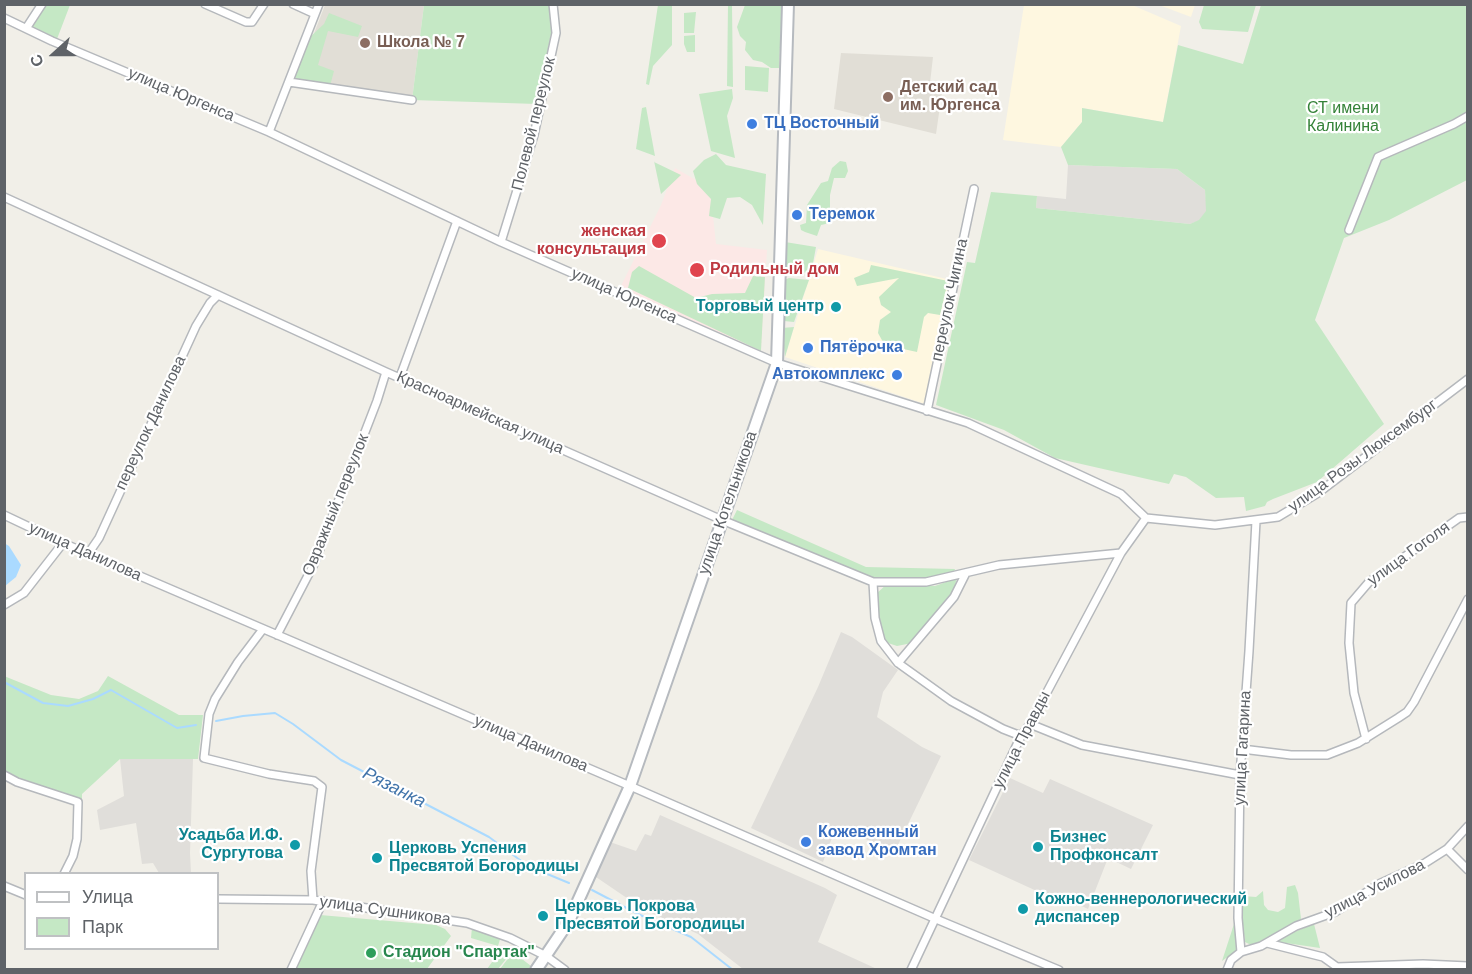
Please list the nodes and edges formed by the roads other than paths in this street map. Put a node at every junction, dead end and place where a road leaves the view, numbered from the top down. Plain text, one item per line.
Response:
1 (42, 4) edge
2 (206, 4) edge
3 (264, 4) edge
4 (293, 4) edge
5 (319, 4) edge
6 (553, 4) edge
7 (788, 4) edge
8 (315, 14) junction
9 (4, 18) edge
10 (27, 27) junction
11 (289, 82) junction
12 (412, 100) dead end
13 (1467, 116) edge
14 (269, 132) junction
15 (974, 189) dead end
16 (4, 197) edge
17 (457, 221) junction
18 (1349, 230) dead end
19 (501, 242) junction
20 (218, 294) junction
21 (777, 363) junction
22 (386, 372) junction
23 (400, 377) junction
24 (1467, 379) edge
25 (927, 411) junction
26 (4, 515) edge
27 (1467, 517) edge
28 (1146, 518) junction
29 (722, 520) junction
30 (1256, 521) junction
31 (63, 543) junction
32 (1121, 553) junction
33 (88, 554) junction
34 (966, 573) junction
35 (873, 582) junction
36 (1467, 599) edge
37 (4, 604) edge
38 (263, 629) junction
39 (277, 635) junction
40 (898, 663) junction
41 (1030, 724) junction
42 (1022, 736) junction
43 (1366, 739) junction
44 (1242, 749) junction
45 (4, 775) edge
46 (1240, 776) junction
47 (630, 786) junction
48 (1467, 826) edge
49 (1447, 849) junction
50 (1467, 870) edge
51 (65, 872) edge
52 (4, 886) edge
53 (24, 894) edge
54 (219, 899) edge
55 (313, 900) junction
56 (323, 901) junction
57 (936, 919) junction
58 (1267, 943) junction
59 (1241, 952) junction
60 (546, 956) junction
61 (1467, 966) edge
62 (291, 969) edge
63 (536, 969) edge
64 (565, 969) edge
65 (911, 969) edge
66 (1059, 969) edge
67 (1227, 969) edge

1 - 10 street
2 - 3 street
4 - 8 street
5 - 8 street
6 - 19 street, Полевой переулок
7 - 21 street, улица Котельникова
8 - 11 street
9 - 10 street, улица Юргенса
10 - 14 street, улица Юргенса
11 - 12 street
11 - 14 street
13 - 18 street
14 - 17 street, улица Юргенса
15 - 25 street, переулок Чигина
16 - 20 street, Красноармейская улица
17 - 19 street, улица Юргенса
17 - 23 street
19 - 21 street, улица Юргенса
20 - 22 street, Красноармейская улица
20 - 33 street, переулок Данилова
21 - 25 street, улица Юргенса
21 - 29 street, улица Котельникова
22 - 23 street, Красноармейская улица
22 - 39 street, Овражный переулок
23 - 29 street, Красноармейская улица
24 - 30 street, улица Розы Люксембург
25 - 28 street, улица Юргенса
26 - 31 street, улица Данилова
27 - 43 street, улица Гоголя
28 - 30 street, улица Розы Люксембург
28 - 32 street, улица Правды
29 - 35 street, Красноармейская улица
29 - 47 street, улица Котельникова
30 - 44 street, улица Гагарина
31 - 33 street, улица Данилова
31 - 37 street
32 - 34 street, Красноармейская улица
32 - 41 street, улица Правды
33 - 38 street, улица Данилова
34 - 35 street, Красноармейская улица
34 - 40 street
35 - 40 street
36 - 43 street
38 - 39 street, улица Данилова
38 - 55 street
39 - 47 street, улица Данилова
40 - 42 street
41 - 42 street, улица Правды
41 - 46 street
42 - 57 street, улица Правды
43 - 44 street
44 - 46 street, улица Гагарина
45 - 51 street
46 - 59 street, улица Гагарина
47 - 57 street, улица Данилова
47 - 60 street, улица Котельникова
48 - 49 street, улица Усилова
49 - 50 street
49 - 58 street, улица Усилова
52 - 53 street
54 - 55 street, улица Сушникова
55 - 56 street, улица Сушникова
56 - 60 street, улица Сушникова
56 - 62 street
57 - 65 street, улица Правды
57 - 66 street, улица Данилова
58 - 59 street, улица Усилова
58 - 61 street
59 - 67 street
60 - 63 street, улица Котельникова
60 - 64 street, улица Сушникова

